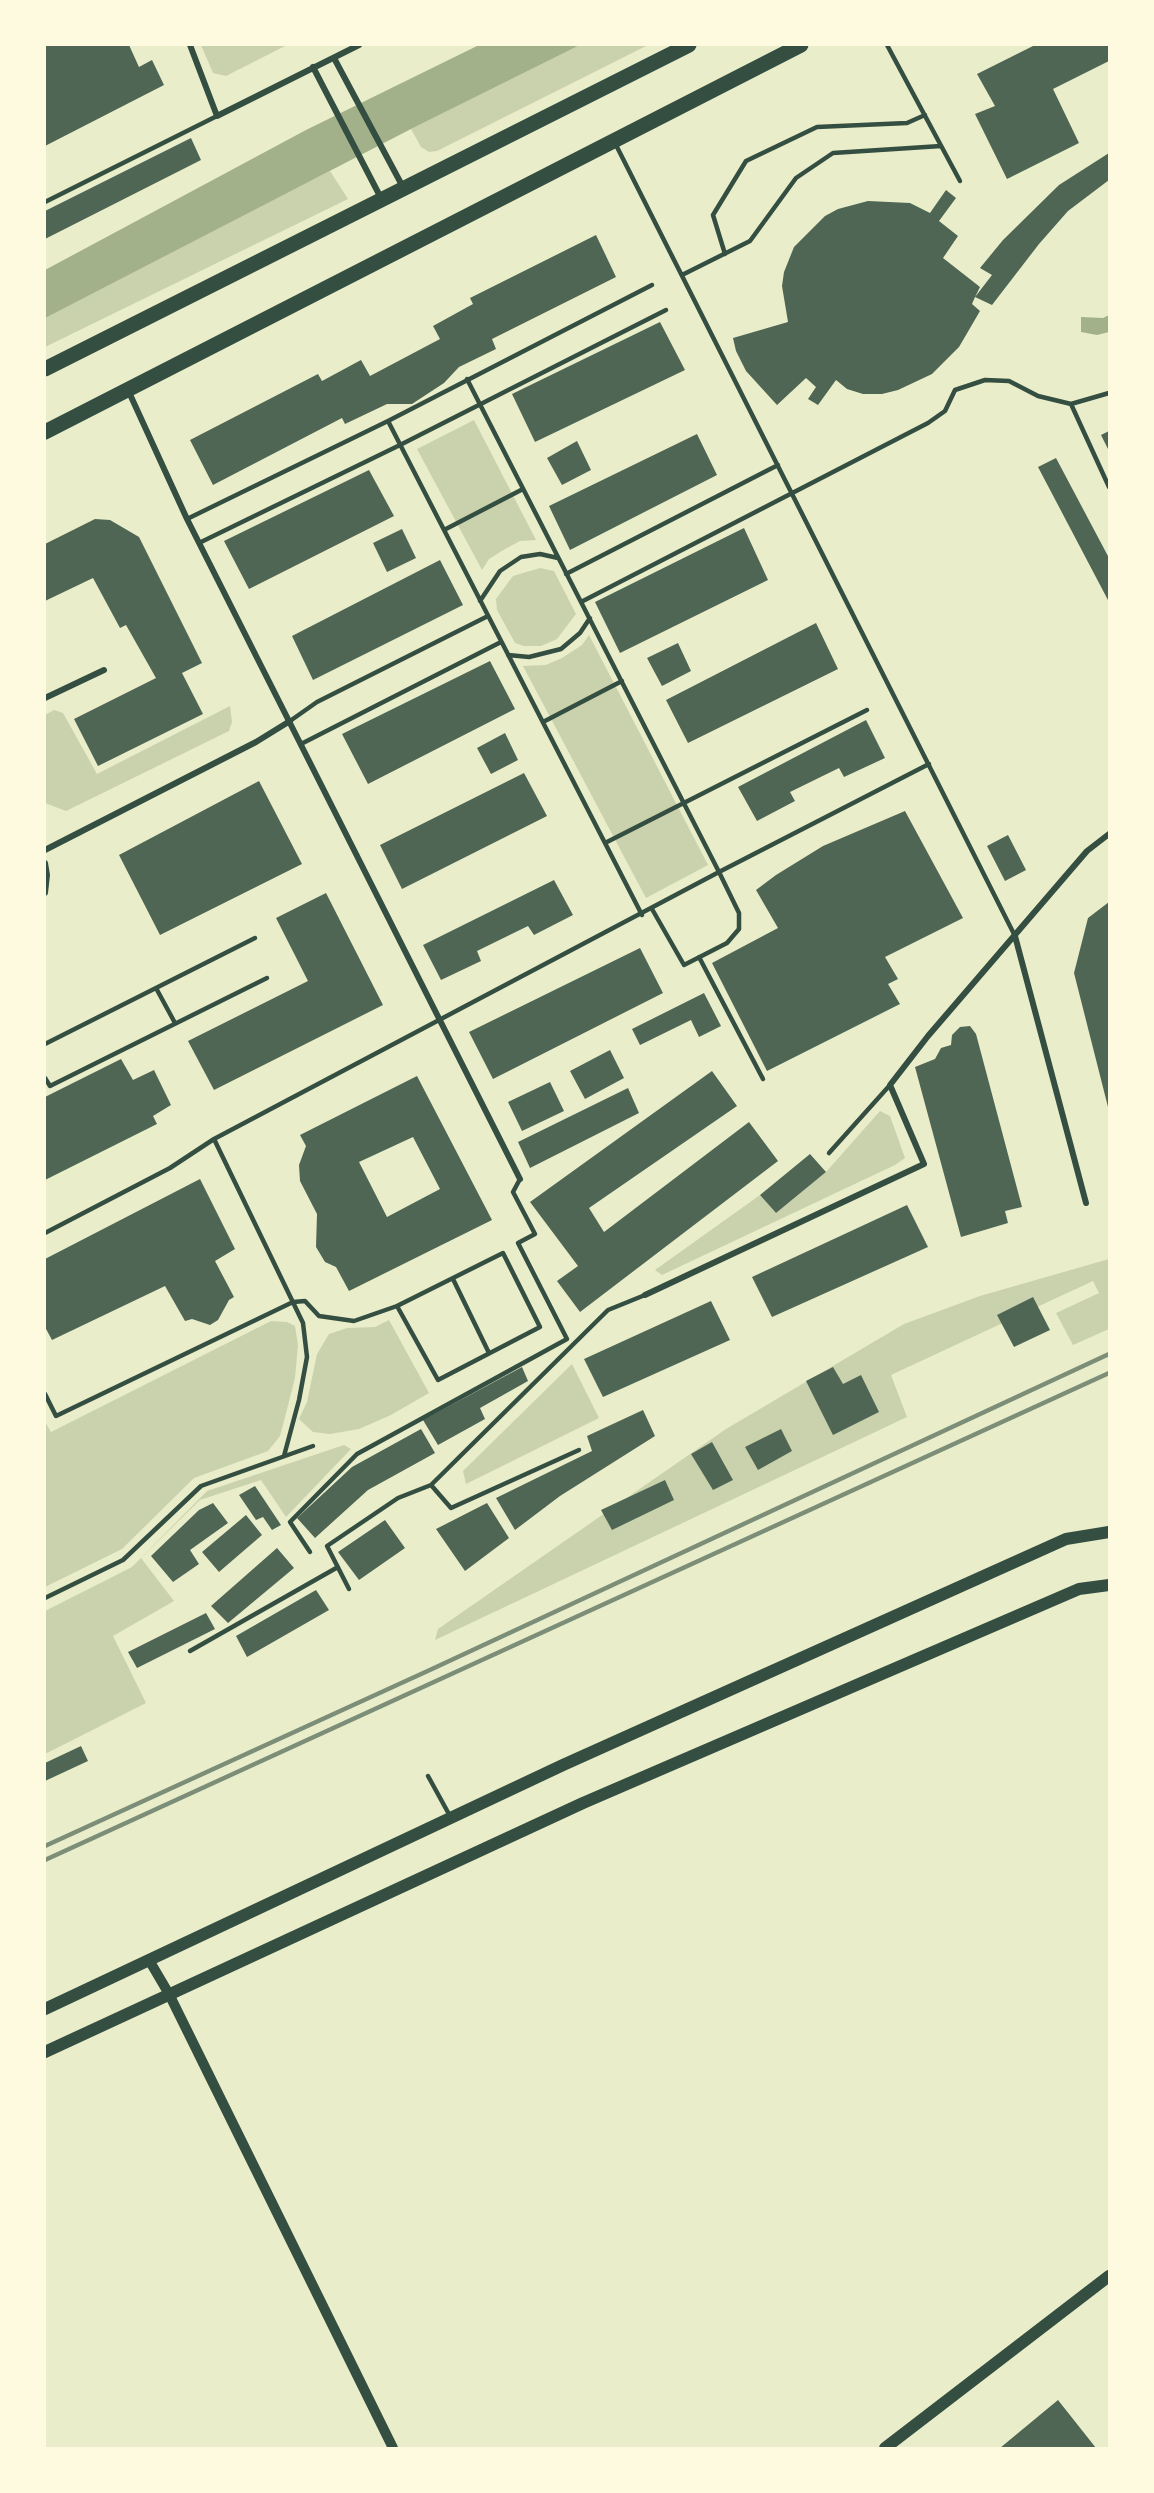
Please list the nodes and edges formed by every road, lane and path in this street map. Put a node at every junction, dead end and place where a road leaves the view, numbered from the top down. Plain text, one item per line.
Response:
1 (190, 45) edge
2 (359, 45) edge
3 (689, 45) edge
4 (801, 45) edge
5 (888, 45) edge
6 (334, 58) junction
7 (313, 67) junction
8 (925, 115) junction
9 (217, 116) junction
10 (614, 141) junction
11 (941, 146) junction
12 (960, 182) dead end
13 (404, 190) junction
14 (382, 200) junction
15 (45, 201) edge
16 (724, 254) junction
17 (682, 275) junction
18 (652, 285) dead end
19 (666, 310) dead end
20 (45, 369) edge
21 (467, 379) junction
22 (128, 390) junction
23 (1109, 393) edge
24 (480, 403) junction
25 (1071, 404) junction
26 (388, 421) junction
27 (45, 432) edge
28 (400, 445) junction
29 (778, 465) junction
30 (1109, 487) edge
31 (523, 489) junction
32 (792, 493) junction
33 (187, 519) junction
34 (444, 530) junction
35 (199, 543) junction
36 (558, 558) junction
37 (566, 574) junction
38 (480, 601) junction
39 (581, 602) junction
40 (488, 616) junction
41 (590, 618) junction
42 (501, 642) junction
43 (508, 655) junction
44 (104, 670) dead end
45 (622, 681) junction
46 (45, 698) edge
47 (867, 710) dead end
48 (290, 722) junction
49 (543, 722) junction
50 (301, 744) junction
51 (929, 764) junction
52 (684, 803) junction
53 (1109, 834) edge
54 (605, 843) junction
55 (45, 850) edge
56 (45, 863) edge
57 (720, 872) junction
58 (45, 893) edge
59 (652, 909) junction
60 (642, 915) junction
61 (1015, 936) junction
62 (255, 938) dead end
63 (699, 957) junction
64 (267, 978) dead end
65 (156, 988) junction
66 (440, 1021) junction
67 (175, 1023) junction
68 (45, 1044) edge
69 (45, 1078) edge
70 (763, 1079) dead end
71 (890, 1085) junction
72 (214, 1139) junction
73 (829, 1153) dead end
74 (520, 1179) joint
75 (1086, 1203) dead end
76 (45, 1233) edge
77 (453, 1279) junction
78 (645, 1295) joint
79 (293, 1302) junction
80 (397, 1306) junction
81 (489, 1353) junction
82 (45, 1394) edge
83 (313, 1446) dead end
84 (579, 1450) dead end
85 (284, 1456) junction
86 (431, 1485) junction
87 (1109, 1532) edge
88 (310, 1552) dead end
89 (338, 1567) junction
90 (1109, 1585) edge
91 (349, 1589) dead end
92 (45, 1598) edge
93 (190, 1651) dead end
94 (428, 1776) dead end
95 (452, 1819) junction
96 (149, 1960) junction
97 (169, 1994) junction
98 (45, 2009) edge
99 (45, 2052) edge
100 (1109, 2276) edge
101 (393, 2448) edge
102 (885, 2448) edge

1 - 9 street
2 - 6 street
3 - 13 main road
4 - 10 main road
5 - 8 lane
6 - 7 street
6 - 13 street
7 - 9 street
7 - 14 street
8 - 11 lane
8 - 16 lane
9 - 15 lane
10 - 17 lane
10 - 22 main road
11 - 12 lane
11 - 16 lane
13 - 14 main road
14 - 20 main road
16 - 17 lane
17 - 29 lane
18 - 21 lane
19 - 24 lane
21 - 24 lane
21 - 26 lane
22 - 27 main road
22 - 33 street
23 - 25 lane
24 - 28 lane
24 - 31 lane
25 - 30 lane
25 - 32 lane
26 - 28 lane
26 - 33 lane
28 - 34 lane
28 - 35 lane
29 - 32 lane
29 - 37 lane
31 - 34 lane
31 - 36 lane
32 - 39 lane
32 - 51 lane
33 - 35 street
34 - 38 lane
35 - 48 street
36 - 37 lane
36 - 38 lane
37 - 39 lane
38 - 40 lane
39 - 41 lane
40 - 42 lane
40 - 48 lane
41 - 43 lane
41 - 45 lane
42 - 43 lane
42 - 50 lane
43 - 49 lane
44 - 46 street
45 - 49 lane
45 - 52 lane
47 - 52 lane
48 - 50 street
48 - 55 street
49 - 54 lane
50 - 66 street
51 - 57 lane
51 - 61 lane
52 - 54 lane
52 - 57 lane
53 - 61 street
54 - 60 lane
56 - 58 street
57 - 59 lane
57 - 63 lane
59 - 60 lane
59 - 63 lane
60 - 66 lane
61 - 71 street
61 - 75 street
62 - 65 lane
63 - 70 lane
64 - 67 lane
65 - 67 lane
65 - 68 lane
66 - 72 lane
66 - 74 street
67 - 69 lane
71 - 73 lane
71 - 78 street
72 - 76 lane
72 - 79 lane
74 - 88 lane
77 - 80 lane
77 - 81 lane
77 - 81 lane
78 - 86 lane
79 - 80 lane
79 - 82 lane
79 - 85 lane
80 - 81 lane
83 - 85 lane
84 - 86 lane
85 - 92 lane
86 - 89 lane
87 - 95 main road
89 - 91 lane
89 - 93 lane
90 - 97 main road
94 - 95 lane
95 - 96 main road
96 - 97 street
96 - 98 main road
97 - 99 main road
97 - 101 street
100 - 102 main road

